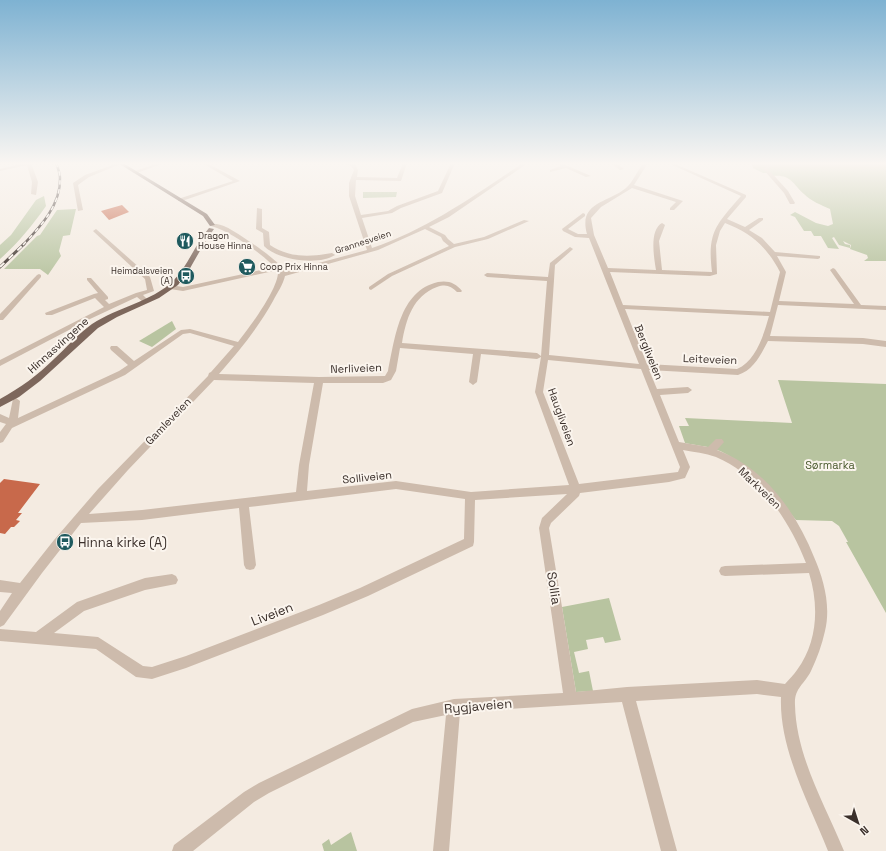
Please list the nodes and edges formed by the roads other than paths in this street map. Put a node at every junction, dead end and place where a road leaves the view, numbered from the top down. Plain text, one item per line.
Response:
1 (79, 203) edge
2 (184, 203) edge
3 (354, 203) edge
4 (413, 203) edge
5 (466, 203) edge
6 (606, 203) edge
7 (678, 203) edge
8 (738, 203) edge
9 (260, 209) dead end
10 (672, 209) dead end
11 (80, 210) dead end
12 (584, 215) dead end
13 (358, 217) junction
14 (577, 219) junction
15 (761, 219) dead end
16 (723, 220) junction
17 (526, 222) dead end
18 (584, 222) dead end
19 (662, 225) dead end
20 (209, 227) junction
21 (425, 227) junction
22 (745, 230) junction
23 (96, 231) dead end
24 (592, 236) junction
25 (267, 245) junction
26 (453, 246) junction
27 (252, 248) junction
28 (370, 250) junction
29 (570, 250) dead end
30 (775, 254) junction
31 (349, 256) junction
32 (818, 257) dead end
33 (606, 270) junction
34 (833, 270) dead end
35 (281, 271) junction
36 (659, 272) junction
37 (487, 275) dead end
38 (39, 276) dead end
39 (88, 279) dead end
40 (551, 279) junction
41 (170, 287) junction
42 (371, 288) dead end
43 (459, 291) dead end
44 (138, 294) junction
45 (146, 301) junction
46 (777, 303) junction
47 (110, 306) junction
48 (619, 307) junction
49 (859, 307) junction
50 (886, 308) edge
51 (50, 313) dead end
52 (773, 314) junction
53 (0, 318) edge
54 (766, 338) junction
55 (240, 344) junction
56 (886, 344) edge
57 (398, 345) junction
58 (114, 348) dead end
59 (477, 351) junction
60 (0, 356) edge
61 (541, 356) junction
62 (8, 359) junction
63 (0, 363) edge
64 (133, 365) junction
65 (643, 367) junction
66 (212, 375) junction
67 (319, 380) junction
68 (473, 382) dead end
69 (659, 390) junction
70 (688, 390) dead end
71 (16, 401) dead end
72 (0, 403) edge
73 (1, 417) edge
74 (11, 423) junction
75 (0, 439) edge
76 (719, 442) dead end
77 (676, 445) junction
78 (710, 452) junction
79 (682, 475) joint
80 (575, 489) junction
81 (472, 496) junction
82 (301, 497) junction
83 (244, 503) junction
84 (79, 518) junction
85 (250, 565) dead end
86 (812, 568) junction
87 (725, 571) dead end
88 (172, 580) dead end
89 (0, 586) edge
90 (22, 589) junction
91 (0, 622) edge
92 (0, 635) edge
93 (38, 638) junction
94 (789, 691) junction
95 (627, 694) junction
96 (573, 698) junction
97 (454, 706) junction
98 (180, 851) edge
99 (441, 851) edge
100 (668, 851) edge
101 (836, 851) edge

1 - 11 street
2 - 20 main road
3 - 13 street
4 - 13 street
5 - 21 street, Grannesveien
6 - 24 street, Bergliveien
7 - 10 street
8 - 16 street
9 - 25 street
12 - 14 street
13 - 28 street
14 - 18 street
14 - 24 street
15 - 22 street
16 - 22 street, Leiteveien
16 - 36 street
17 - 26 street
19 - 36 street
20 - 27 street
20 - 41 main road, Hinnasvingene
21 - 26 street
21 - 28 street, Grannesveien
22 - 30 street, Leiteveien
23 - 44 street
24 - 33 street, Bergliveien
25 - 27 street
25 - 31 street
26 - 42 street
27 - 35 street
28 - 31 street, Grannesveien
29 - 40 street, Haugliveien
30 - 32 street
30 - 46 street, Leiteveien
31 - 35 street, Grannesveien
33 - 36 street
33 - 48 street, Bergliveien
34 - 49 street
35 - 41 street, Grannesveien
35 - 55 street, Gamleveien
37 - 40 street
38 - 53 street
39 - 47 street
40 - 61 street, Haugliveien
41 - 45 main road, Hinnasvingene
43 - 57 street, Nerliveien
44 - 45 street
44 - 47 street
45 - 72 main road, Hinnasvingene
46 - 49 street
46 - 52 street, Leiteveien
47 - 51 street
47 - 62 street
48 - 52 street
48 - 65 street, Bergliveien
49 - 50 street
52 - 54 street, Leiteveien
54 - 56 street
54 - 65 street, Leiteveien
55 - 64 street
55 - 66 street, Gamleveien
57 - 59 street
57 - 67 street, Nerliveien
58 - 64 street
59 - 61 street
59 - 68 street
60 - 62 street
61 - 65 street
61 - 80 street, Haugliveien
62 - 63 street
64 - 74 street
65 - 69 street, Bergliveien
66 - 67 street, Nerliveien
66 - 84 street, Gamleveien
67 - 82 street
69 - 70 street
69 - 77 street, Bergliveien
71 - 74 street
73 - 74 street
74 - 75 street
76 - 78 street
77 - 78 street, Markveien
77 - 79 street, Bergliveien
78 - 86 street, Markveien
79 - 80 street, Solliveien
80 - 81 street, Solliveien
80 - 96 street, Sollia
81 - 82 street, Solliveien
81 - 93 street, Liveien
82 - 83 street, Solliveien
83 - 84 street, Solliveien
83 - 85 street
84 - 90 street, Gamleveien
86 - 87 street
86 - 94 street, Markveien
88 - 93 street
89 - 90 street
90 - 91 street, Gamleveien
92 - 93 street, Liveien
94 - 95 street, Rygjaveien
94 - 101 street
95 - 96 street, Rygjaveien
95 - 100 street
96 - 97 street, Rygjaveien
97 - 98 street, Rygjaveien
97 - 99 street

